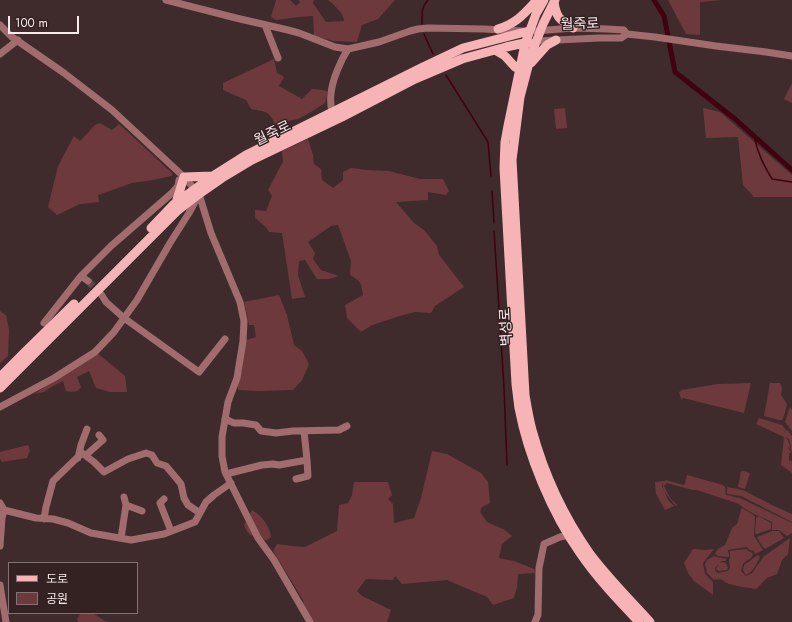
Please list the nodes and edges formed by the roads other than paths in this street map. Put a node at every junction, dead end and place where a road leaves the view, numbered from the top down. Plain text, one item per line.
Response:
1 (166, 0) edge
2 (537, 0) edge
3 (544, 0) edge
4 (554, 1) edge
5 (0, 25) edge
6 (265, 25) junction
7 (573, 28) junction
8 (498, 29) junction
9 (529, 31) junction
10 (540, 31) junction
11 (627, 34) junction
12 (18, 40) junction
13 (556, 40) junction
14 (536, 41) junction
15 (525, 42) junction
16 (348, 49) junction
17 (495, 50) junction
18 (0, 54) edge
19 (792, 56) edge
20 (278, 58) dead end
21 (529, 65) junction
22 (519, 69) junction
23 (332, 113) junction
24 (182, 175) junction
25 (213, 176) junction
26 (197, 192) junction
27 (176, 203) junction
28 (81, 276) junction
29 (88, 281) tunnel mouth
30 (101, 294) tunnel mouth
31 (124, 318) junction
32 (44, 323) dead end
33 (225, 339) dead end
34 (0, 377) edge
35 (0, 388) edge
36 (0, 407) edge
37 (225, 419) junction
38 (347, 426) dead end
39 (87, 429) dead end
40 (304, 431) junction
41 (99, 435) dead end
42 (86, 455) junction
43 (78, 458) junction
44 (307, 460) junction
45 (226, 474) junction
46 (296, 479) dead end
47 (231, 483) junction
48 (124, 497) dead end
49 (164, 498) dead end
50 (0, 503) edge
51 (126, 505) junction
52 (4, 510) junction
53 (142, 511) dead end
54 (200, 513) junction
55 (44, 519) junction
56 (171, 531) junction
57 (572, 534) junction
58 (121, 538) junction
59 (0, 546) edge
60 (0, 585) edge
61 (6, 622) edge
62 (310, 622) edge
63 (535, 622) edge
64 (639, 622) edge
65 (650, 622) edge

1 - 6 street
2 - 8 main road
3 - 9 main road, 벽성로
4 - 7 main road
4 - 10 main road, 벽성로
5 - 12 street
6 - 16 street
6 - 20 street
7 - 10 street, 월죽로
7 - 11 street, 월죽로
8 - 9 street
8 - 16 street
9 - 10 street, 월죽로
9 - 15 main road, 벽성로
9 - 23 main road, 월죽로
10 - 14 main road, 벽성로
11 - 13 street, 월죽로
11 - 19 street, 월죽로
12 - 18 street
12 - 24 street
13 - 14 street, 월죽로
13 - 21 main road
14 - 15 main road, 월죽로
14 - 21 main road, 벽성로
15 - 17 main road, 월죽로
15 - 22 main road, 벽성로
16 - 23 street
17 - 22 main road
17 - 26 main road, 월죽로
21 - 57 main road, 벽성로
22 - 57 main road, 벽성로
23 - 25 main road, 월죽로
24 - 25 main road
24 - 26 street
24 - 27 main road
24 - 28 street
25 - 26 main road, 월죽로
26 - 27 main road, 월죽로
26 - 31 street
26 - 35 main road, 월죽로
26 - 37 street
27 - 34 main road, 월죽로
28 - 29 street
28 - 32 street
30 - 31 street
31 - 33 street
31 - 36 street
37 - 40 street
37 - 45 street
38 - 40 street
39 - 43 street
40 - 44 street
41 - 42 street
42 - 43 street
42 - 54 street
43 - 55 street
44 - 45 street
44 - 46 street
45 - 47 street
47 - 54 street
47 - 62 street
48 - 51 street
49 - 56 street
50 - 52 street
51 - 53 street
51 - 58 street
52 - 55 street
52 - 59 street
54 - 56 street
55 - 58 street
56 - 58 street
57 - 63 street
57 - 64 main road, 벽성로
57 - 65 main road, 벽성로
60 - 61 street

